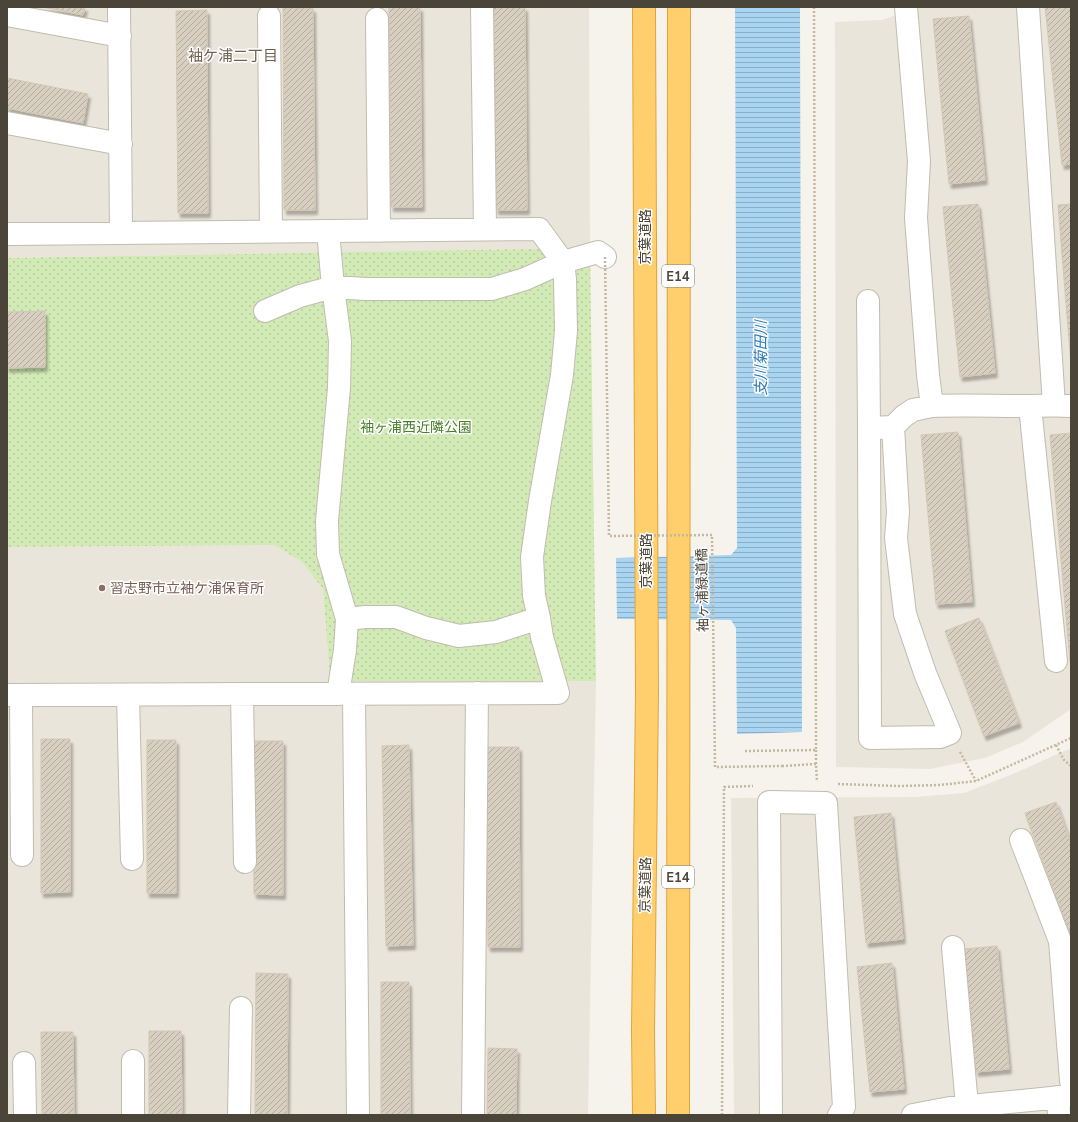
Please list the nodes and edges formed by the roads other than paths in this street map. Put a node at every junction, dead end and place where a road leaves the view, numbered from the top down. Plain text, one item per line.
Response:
1 (119, 7) edge
2 (482, 7) edge
3 (644, 7) edge
4 (679, 7) edge
5 (906, 7) edge
6 (1028, 7) edge
7 (7, 15) edge
8 (269, 16) dead end
9 (378, 19) dead end
10 (120, 36) junction
11 (7, 123) edge
12 (121, 144) junction
13 (485, 229) junction
14 (328, 231) junction
15 (379, 231) junction
16 (121, 232) junction
17 (271, 232) junction
18 (7, 234) edge
19 (605, 258) road end
20 (563, 262) junction
21 (333, 287) junction
22 (868, 300) dead end
23 (265, 311) dead end
24 (932, 406) junction
25 (1030, 406) junction
26 (1063, 406) edge
27 (893, 427) junction
28 (868, 428) junction
29 (538, 618) junction
30 (347, 619) junction
31 (1056, 661) dead end
32 (477, 693) junction
33 (242, 694) junction
34 (346, 694) junction
35 (128, 695) junction
36 (14, 696) edge
37 (1021, 840) dead end
38 (22, 855) dead end
39 (132, 859) dead end
40 (245, 862) dead end
41 (953, 947) dead end
42 (240, 1008) dead end
43 (133, 1061) dead end
44 (24, 1063) dead end
45 (1065, 1097) edge
46 (956, 1110) edge
47 (25, 1115) edge
48 (133, 1115) edge
49 (239, 1115) edge
50 (358, 1115) edge
51 (473, 1115) edge
52 (644, 1115) edge
53 (678, 1115) edge
54 (771, 1115) edge
55 (839, 1115) edge
56 (913, 1115) edge

1 - 10 street
2 - 13 street
3 - 52 highway, 京葉道路 / E14
4 - 53 highway, E14
5 - 24 street
6 - 26 street
7 - 10 street
8 - 17 street
9 - 15 street
10 - 12 street
11 - 12 street
12 - 16 street
13 - 15 street
13 - 20 street
14 - 15 street
14 - 17 street
14 - 21 street
16 - 17 street
16 - 18 street
19 - 20 street
20 - 21 street
20 - 29 street
21 - 23 street
21 - 30 street
22 - 28 street
24 - 25 street
24 - 27 street
25 - 26 street
25 - 31 street
27 - 28 street
27 - 28 street
29 - 30 street
29 - 32 street
30 - 34 street
32 - 34 street
32 - 51 street
33 - 34 street
33 - 35 street
33 - 40 street
34 - 50 street
35 - 36 street
35 - 39 street
36 - 38 street
37 - 45 street
41 - 46 street
42 - 49 street
43 - 48 street
44 - 47 street
45 - 46 street
46 - 56 street
54 - 55 street

